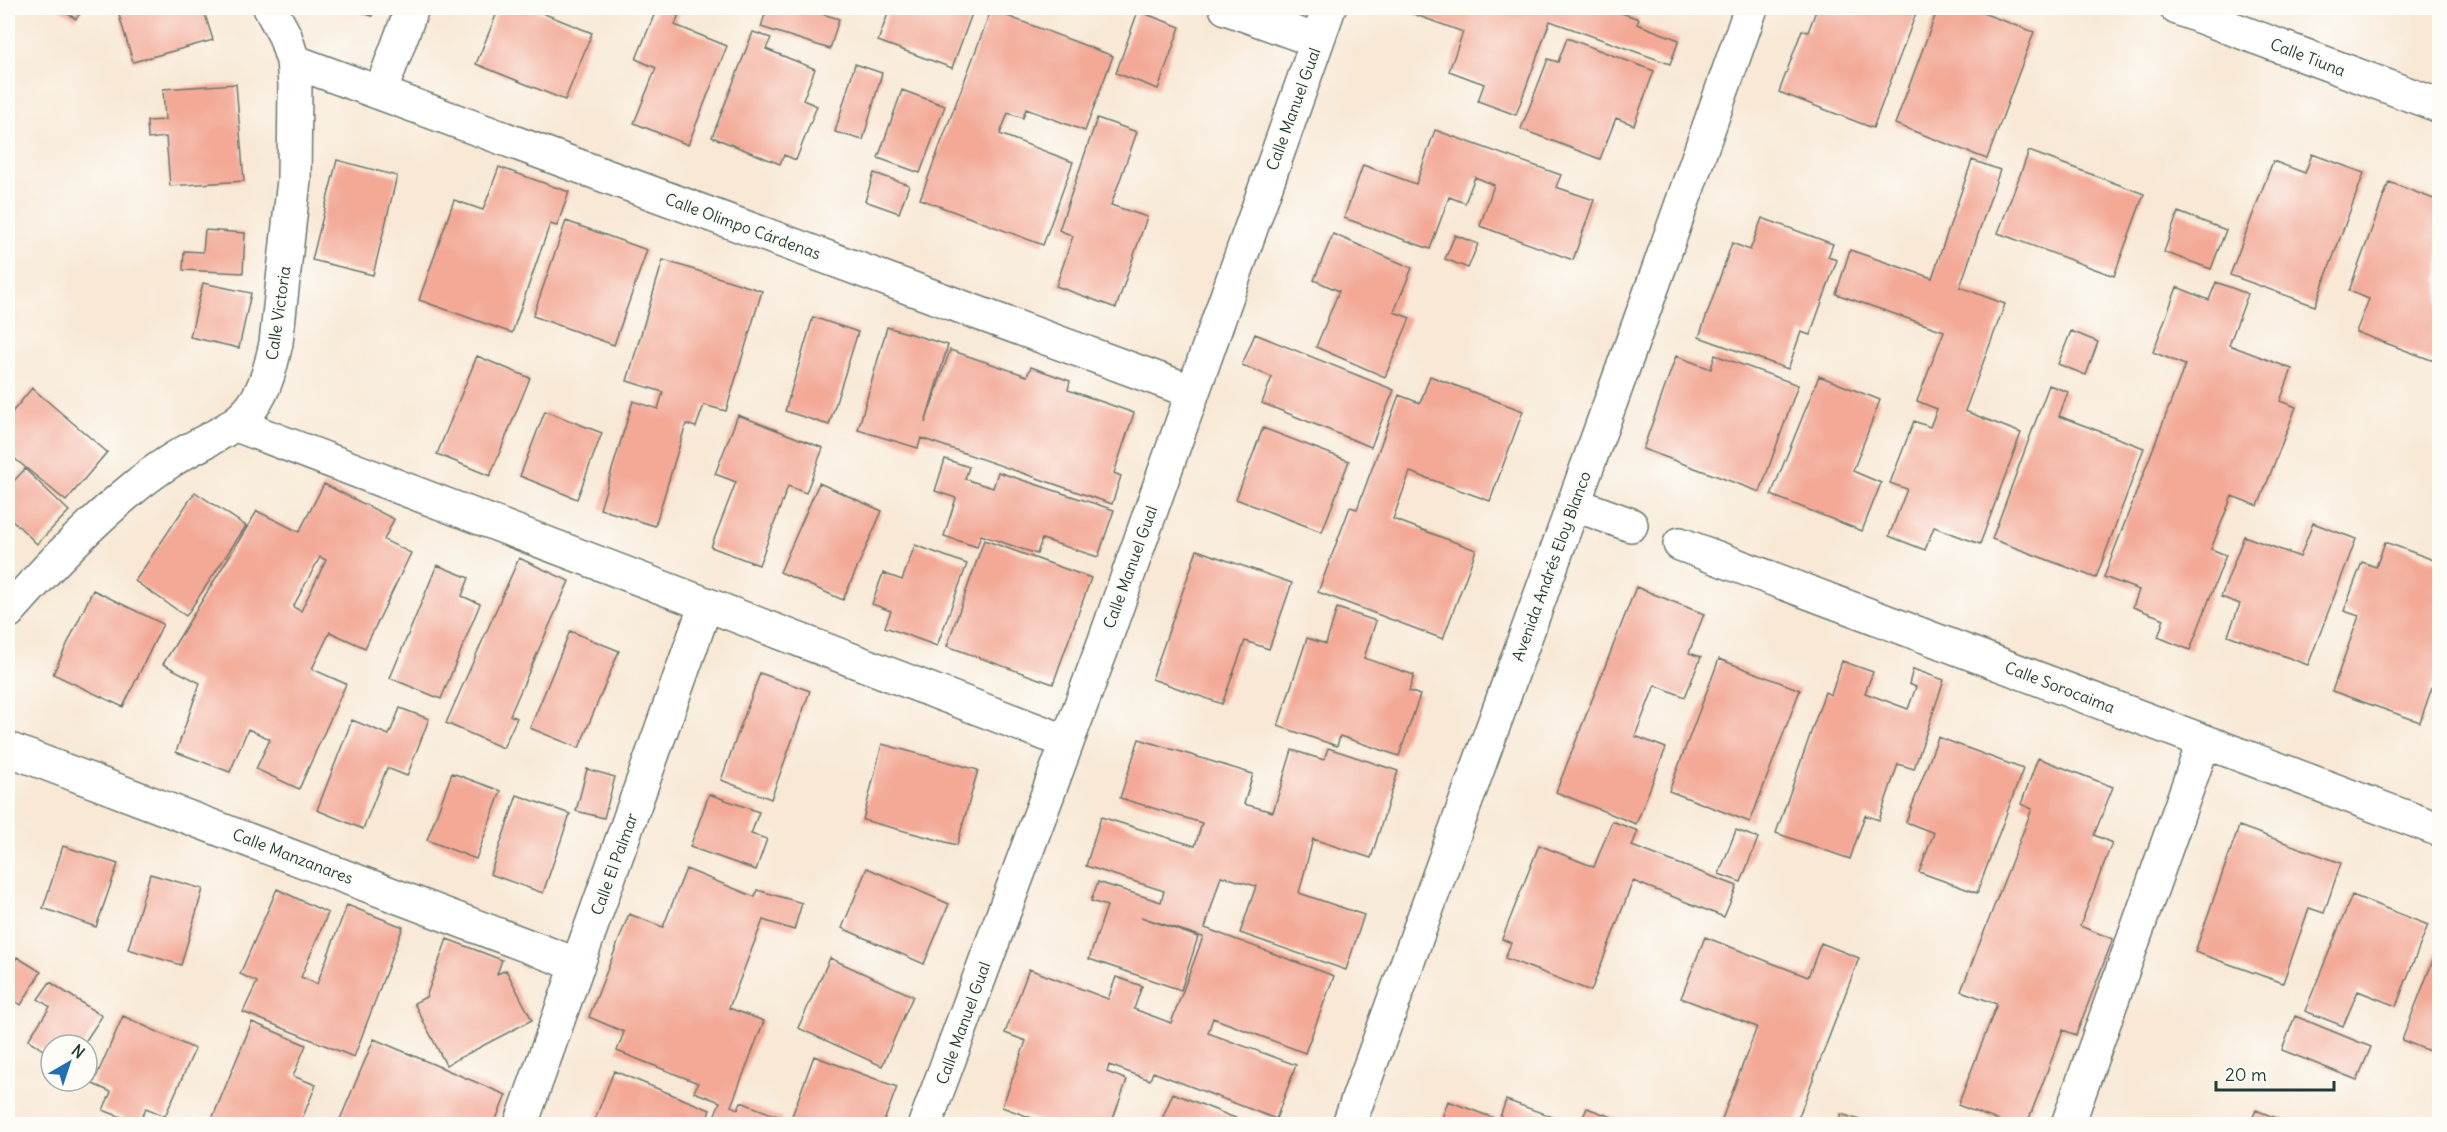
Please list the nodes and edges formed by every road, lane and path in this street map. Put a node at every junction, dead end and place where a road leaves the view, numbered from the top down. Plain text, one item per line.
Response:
1 (270, 8) edge
2 (412, 8) edge
3 (1226, 8) edge
4 (1329, 8) edge
5 (1751, 8) edge
6 (2177, 8) edge
7 (1317, 41) junction
8 (293, 61) junction
9 (380, 93) junction
10 (2439, 106) edge
11 (1193, 392) junction
12 (234, 424) junction
13 (1574, 504) junction
14 (1631, 525) dead end
15 (1680, 544) dead end
16 (706, 604) junction
17 (8, 612) edge
18 (2204, 741) junction
19 (1067, 742) junction
20 (8, 749) edge
21 (2439, 830) edge
22 (578, 965) junction
23 (521, 1125) edge
24 (925, 1125) edge
25 (1349, 1125) edge
26 (2068, 1125) edge

1 - 8 street, Calle Victoria
2 - 9 street
3 - 7 street
4 - 7 street, Calle Manuel Gual
5 - 13 street, Avenida Andrés Eloy Blanco
6 - 10 street, Calle Tiuna
7 - 11 street, Calle Manuel Gual
8 - 9 street, Calle Olimpo Cárdenas
8 - 12 street, Calle Victoria
9 - 11 street, Calle Olimpo Cárdenas
11 - 19 street, Calle Manuel Gual
12 - 16 street
12 - 17 street, Calle Victoria
13 - 14 street
13 - 25 street, Avenida Andrés Eloy Blanco
15 - 18 street, Calle Sorocaima
16 - 19 street
16 - 22 street, Calle El Palmar
18 - 21 street, Calle Sorocaima
18 - 26 street
19 - 24 street, Calle Manuel Gual
20 - 22 street, Calle Manzanares
22 - 23 street, Calle El Palmar

